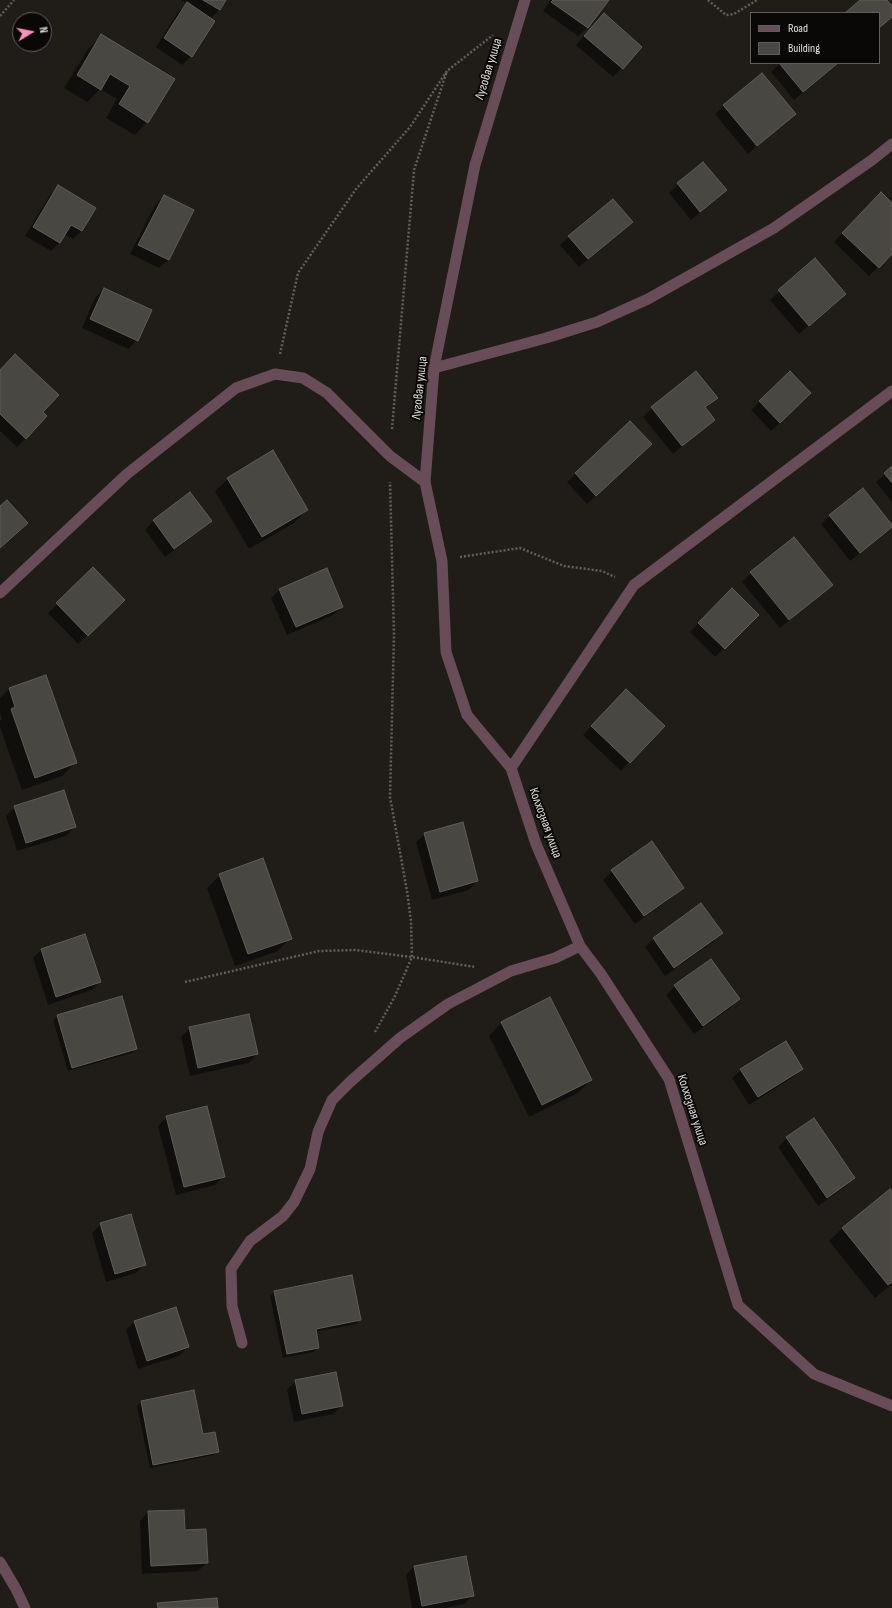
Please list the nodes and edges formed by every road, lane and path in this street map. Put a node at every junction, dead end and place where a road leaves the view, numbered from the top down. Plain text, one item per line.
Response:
1 (14, 0) edge
2 (525, 0) edge
3 (708, 0) edge
4 (757, 0) edge
5 (521, 13) junction
6 (0, 16) edge
7 (447, 71) junction
8 (892, 144) edge
9 (434, 368) junction
10 (275, 374) junction
11 (892, 391) edge
12 (390, 456) junction
13 (426, 482) junction
14 (442, 561) junction
15 (634, 585) junction
16 (0, 593) edge
17 (511, 768) junction
18 (580, 946) junction
19 (412, 957) junction
20 (511, 971) junction
21 (185, 982) dead end
22 (371, 1038) dead end
23 (242, 1343) dead end
24 (892, 1406) edge
25 (0, 1562) edge
26 (25, 1608) edge

1 - 6 path
2 - 5 street, Луговая улица
3 - 4 path
5 - 7 path
5 - 9 street, Луговая улица
7 - 10 path
7 - 12 path
8 - 9 street
9 - 13 street, Луговая улица
10 - 12 street
10 - 16 street
11 - 15 street
12 - 13 street
12 - 19 path
13 - 14 street, Луговая улица
14 - 15 path
14 - 17 street, Луговая улица
15 - 17 street
17 - 18 street, Колхозная улица
18 - 20 street
18 - 24 street, Колхозная улица
19 - 20 path
19 - 21 path
19 - 22 path
20 - 23 street
25 - 26 street

